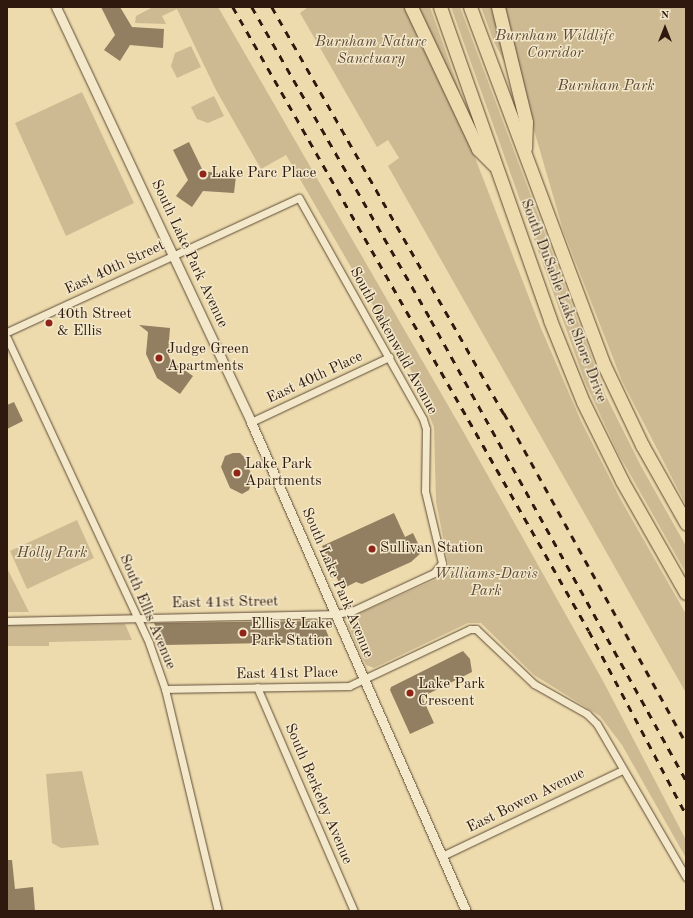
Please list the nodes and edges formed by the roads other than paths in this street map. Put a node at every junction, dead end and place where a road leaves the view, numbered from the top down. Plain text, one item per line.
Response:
1 (56, 7) edge
2 (411, 7) edge
3 (440, 7) edge
4 (470, 7) edge
5 (498, 7) edge
6 (525, 156) junction
7 (497, 169) junction
8 (299, 198) joint
9 (175, 255) junction
10 (7, 332) edge
11 (7, 338) edge
12 (389, 357) junction
13 (251, 422) junction
14 (686, 523) edge
15 (434, 573) joint
16 (686, 593) edge
17 (336, 614) junction
18 (136, 617) junction
19 (7, 621) edge
20 (363, 679) junction
21 (257, 687) junction
22 (165, 689) junction
23 (622, 770) junction
24 (442, 856) junction
25 (686, 878) edge
26 (218, 911) edge
27 (354, 911) edge
28 (466, 911) edge

1 - 9 street, South Lake Park Avenue
2 - 7 highway
3 - 7 highway, South DuSable Lake Shore Drive
4 - 6 highway, South DuSable Lake Shore Drive
5 - 6 highway
6 - 14 highway, South DuSable Lake Shore Drive
7 - 16 highway, South DuSable Lake Shore Drive
8 - 9 street, East 40th Street
8 - 12 street, South Oakenwald Avenue
9 - 10 street, East 40th Street
9 - 13 street, South Lake Park Avenue
11 - 18 street, South Ellis Avenue
12 - 13 street, East 40th Place
12 - 15 street, South Oakenwald Avenue
13 - 17 street, South Lake Park Avenue
15 - 17 street, East 41st Street
17 - 18 street, East 41st Street
17 - 20 street, South Lake Park Avenue
18 - 19 street, East 41st Street
18 - 22 street, South Ellis Avenue
20 - 21 street, East 41st Place
20 - 23 street, East 41st Place
20 - 24 street, South Lake Park Avenue
21 - 22 street, East 41st Place
21 - 27 street, South Berkeley Avenue
22 - 26 street, South Ellis Avenue
23 - 24 street, East Bowen Avenue
23 - 25 street
24 - 28 street, South Lake Park Avenue

